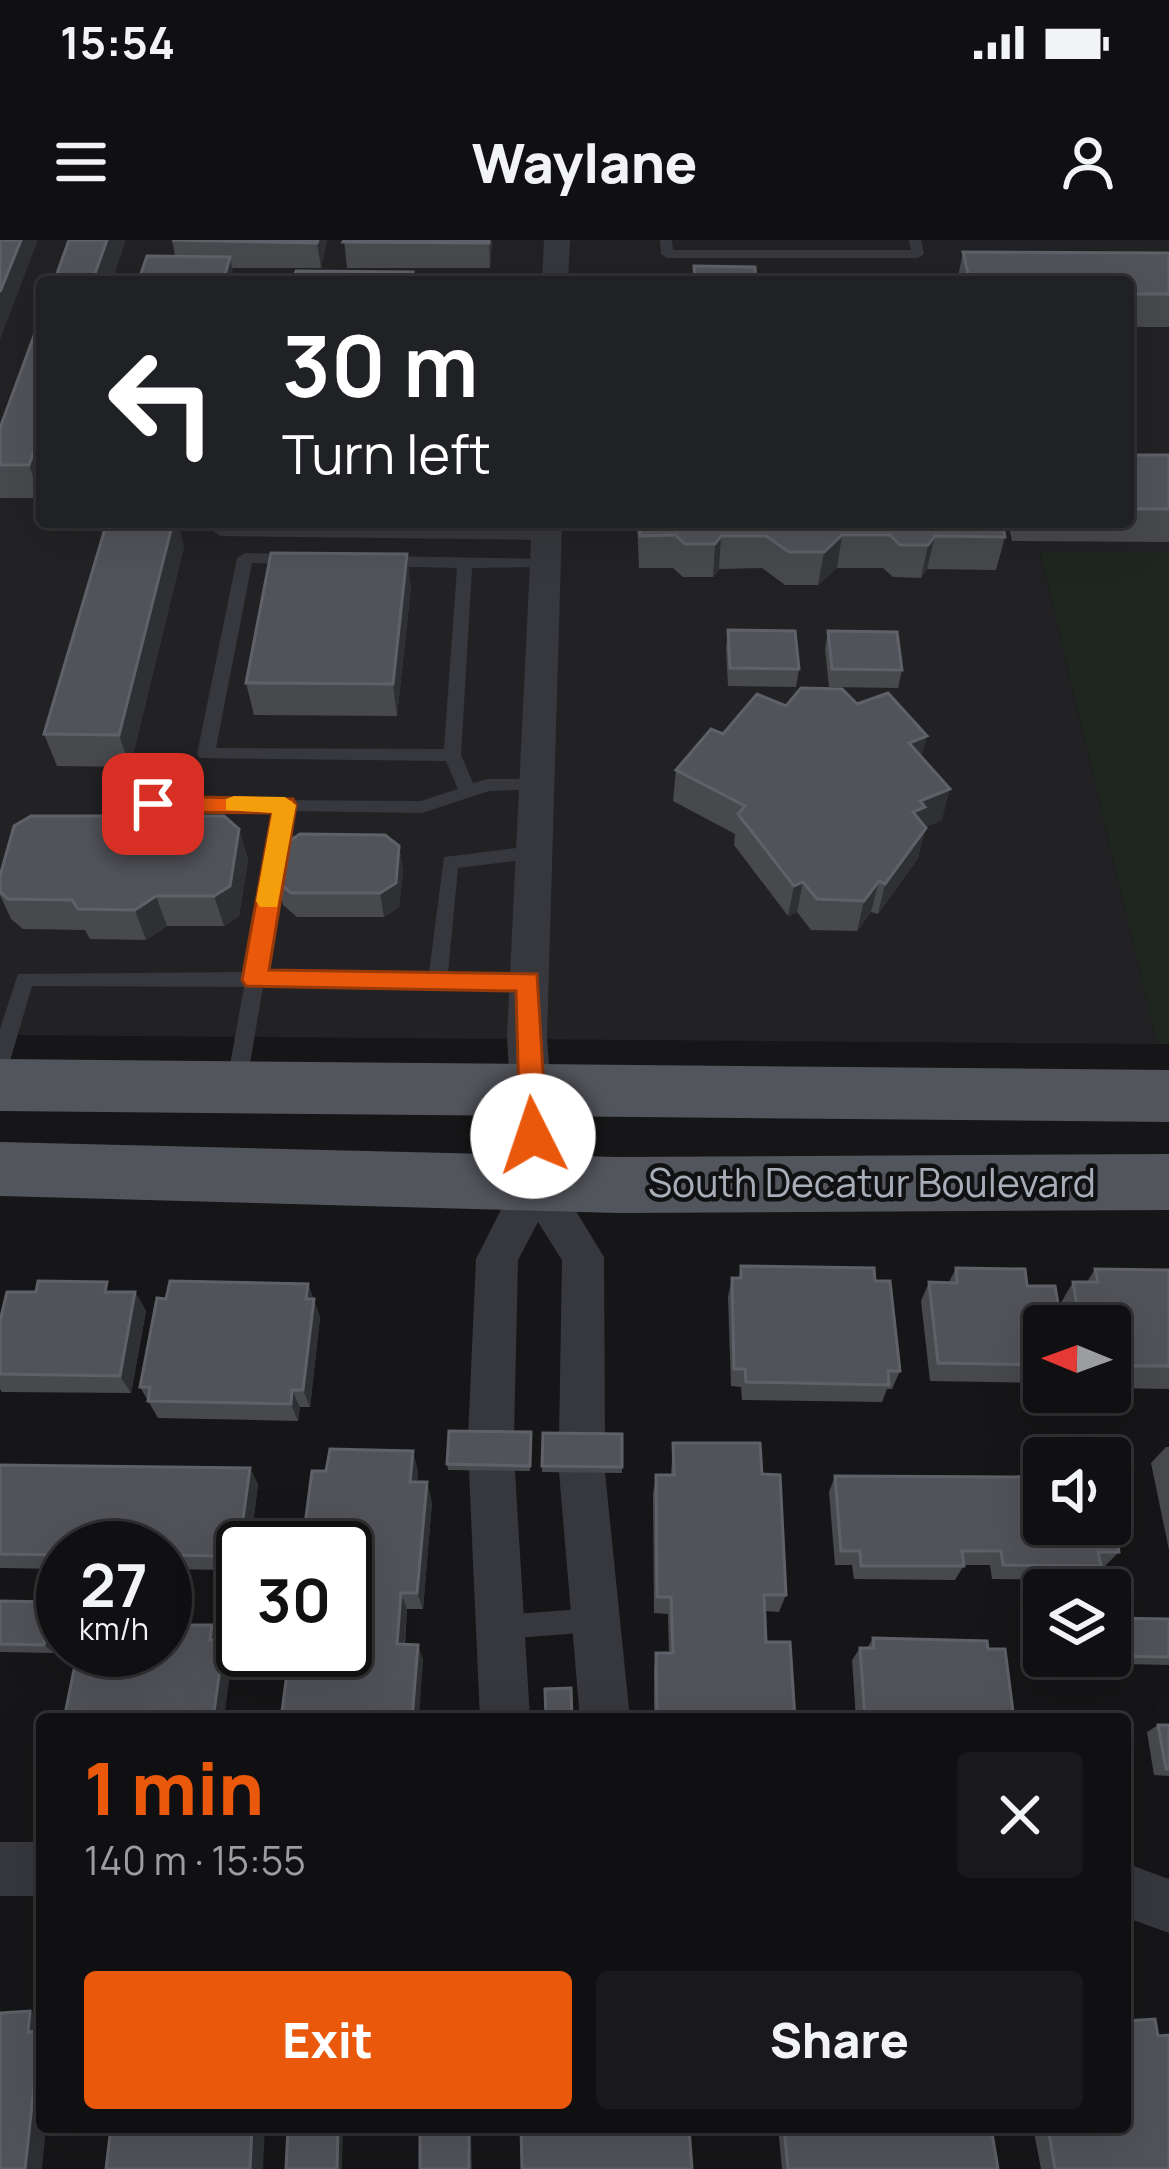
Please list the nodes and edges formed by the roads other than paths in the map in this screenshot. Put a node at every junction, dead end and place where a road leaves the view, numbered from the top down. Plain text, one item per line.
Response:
1 (557, 240) edge
2 (666, 240) edge
3 (915, 240) edge
4 (555, 276) edge
5 (222, 528) edge
6 (457, 528) edge
7 (546, 540) edge
8 (305, 559) edge
9 (352, 560) edge
10 (464, 563) junction
11 (452, 754) junction
12 (536, 785) junction
13 (467, 789) junction
14 (110, 803) dead end
15 (285, 805) junction
16 (533, 853) junction
17 (255, 980) junction
18 (438, 980) junction
19 (529, 981) junction
20 (0, 1061) edge
21 (0, 1085) edge
22 (236, 1087) junction
23 (531, 1089) junction
24 (1169, 1096) edge
25 (0, 1169) edge
26 (1169, 1182) edge
27 (536, 1183) junction
28 (595, 1620) junction
29 (500, 1628) junction
30 (505, 1713) edge
31 (604, 1713) edge
32 (0, 1868) edge
33 (36, 1869) edge
34 (1131, 1892) edge
35 (1169, 1906) edge

1 - 4 street
2 - 3 lane
5 - 6 lane
6 - 7 lane
7 - 10 lane
7 - 12 street
8 - 11 lane
9 - 10 lane
10 - 11 lane
11 - 13 lane
12 - 13 lane
12 - 16 street
13 - 15 lane
14 - 15 lane
15 - 17 lane
16 - 18 lane
16 - 19 street
17 - 18 lane
17 - 20 lane
17 - 22 lane
18 - 19 lane
19 - 23 street
21 - 22 main road
22 - 23 main road
23 - 24 main road
23 - 27 street
25 - 27 main road, South Decatur Boulevard
26 - 27 main road, South Decatur Boulevard
27 - 28 street
27 - 29 street
28 - 29 lane
28 - 31 street
29 - 30 street
32 - 33 street
34 - 35 street

